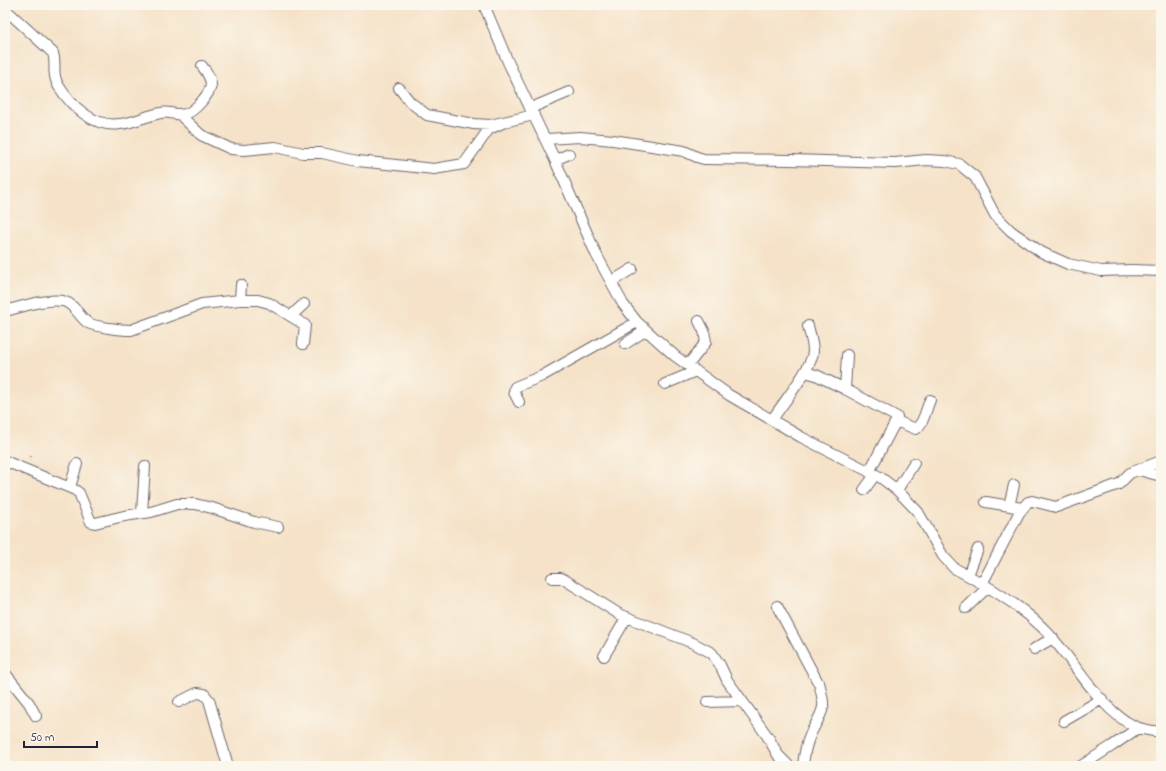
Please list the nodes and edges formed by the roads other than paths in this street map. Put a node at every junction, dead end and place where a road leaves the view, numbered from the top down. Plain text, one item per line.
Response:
1 (484, 5) edge
2 (5, 9) edge
3 (202, 66) dead end
4 (399, 88) dead end
5 (569, 92) dead end
6 (533, 111) junction
7 (179, 114) junction
8 (505, 122) junction
9 (546, 139) junction
10 (569, 154) dead end
11 (555, 160) junction
12 (632, 269) dead end
13 (1161, 271) edge
14 (611, 282) junction
15 (241, 285) dead end
16 (240, 300) junction
17 (304, 304) dead end
18 (5, 311) edge
19 (291, 316) junction
20 (699, 321) dead end
21 (637, 322) junction
22 (808, 326) dead end
23 (646, 330) junction
24 (303, 344) dead end
25 (625, 344) dead end
26 (847, 355) dead end
27 (692, 368) junction
28 (805, 372) junction
29 (665, 384) dead end
30 (845, 389) junction
31 (930, 400) dead end
32 (519, 402) dead end
33 (772, 420) junction
34 (896, 421) junction
35 (5, 461) edge
36 (1161, 461) edge
37 (914, 463) dead end
38 (77, 464) dead end
39 (145, 466) dead end
40 (1139, 470) junction
41 (872, 473) junction
42 (1161, 476) edge
43 (1014, 485) dead end
44 (70, 487) junction
45 (864, 490) dead end
46 (897, 490) junction
47 (986, 502) dead end
48 (1009, 506) junction
49 (1022, 508) junction
50 (142, 513) junction
51 (278, 527) dead end
52 (978, 549) dead end
53 (968, 575) junction
54 (552, 578) dead end
55 (985, 586) junction
56 (777, 606) dead end
57 (966, 608) dead end
58 (627, 617) junction
59 (1053, 638) junction
60 (1034, 649) dead end
61 (604, 656) dead end
62 (5, 673) edge
63 (1102, 699) junction
64 (742, 701) junction
65 (179, 702) dead end
66 (707, 702) dead end
67 (36, 716) dead end
68 (1064, 721) dead end
69 (1138, 728) junction
70 (1161, 732) edge
71 (228, 766) edge
72 (789, 766) edge
73 (803, 766) edge
74 (1081, 766) edge

1 - 6 street
2 - 7 street
3 - 7 street
4 - 8 street
5 - 6 street
6 - 8 street
6 - 9 street
7 - 8 street
9 - 11 street
9 - 13 street
10 - 11 street
11 - 14 street
12 - 14 street
14 - 21 street
15 - 16 street
16 - 18 street
16 - 19 street
17 - 19 street
19 - 24 street
20 - 27 street
21 - 23 street
21 - 32 street
22 - 28 street
23 - 25 street
23 - 27 street
26 - 30 street
27 - 29 street
27 - 33 street
28 - 30 street
28 - 33 street
30 - 34 street
31 - 34 street
33 - 41 street
34 - 41 street
35 - 44 street
36 - 40 street
37 - 46 street
38 - 44 street
39 - 50 street
40 - 42 street
40 - 49 street
41 - 45 street
41 - 46 street
43 - 48 street
44 - 50 street
46 - 53 street
47 - 48 street
48 - 49 street
49 - 55 street
50 - 51 street
52 - 53 street
53 - 55 street
54 - 58 street
55 - 57 street
55 - 59 street
56 - 73 street
58 - 61 street
58 - 64 street
59 - 60 street
59 - 63 street
62 - 67 street
63 - 68 street
63 - 69 street
64 - 66 street
64 - 72 street
65 - 71 street
69 - 70 street
69 - 74 street

